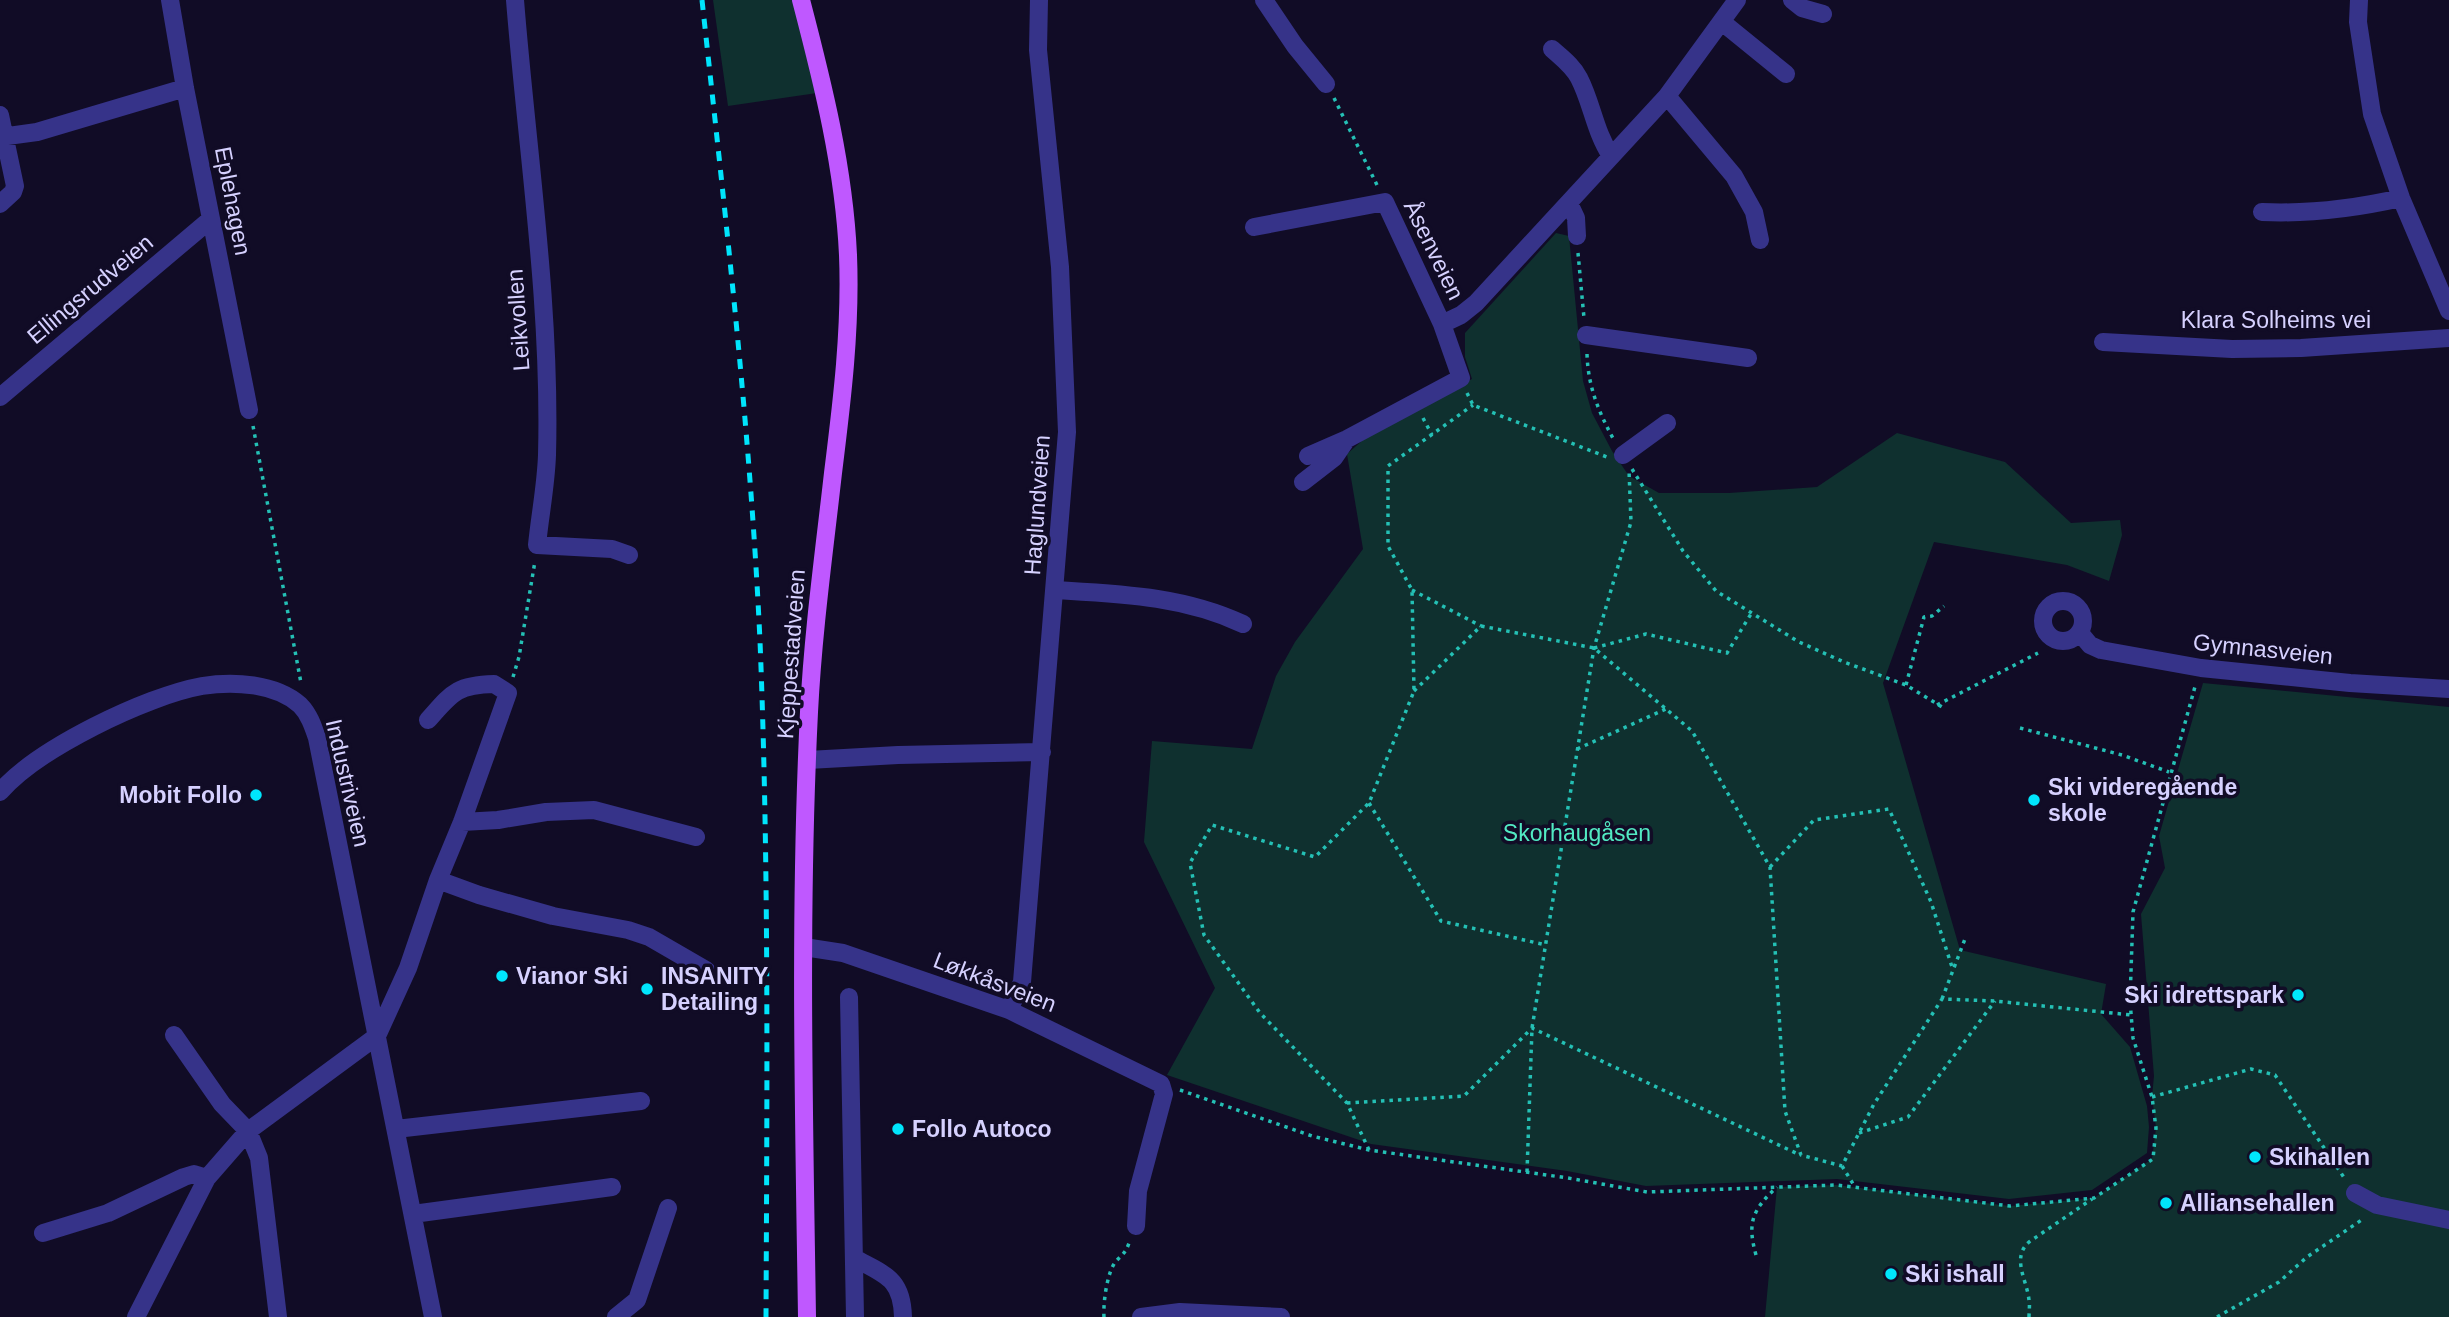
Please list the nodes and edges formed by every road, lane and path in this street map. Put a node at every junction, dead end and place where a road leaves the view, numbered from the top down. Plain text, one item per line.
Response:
1 (170, 0) edge
2 (515, 0) edge
3 (801, 0) edge
4 (1039, 0) edge
5 (1264, 0) edge
6 (1737, 0) edge
7 (1791, 0) edge
8 (2359, 0) edge
9 (1823, 14) dead end
10 (1722, 22) junction
11 (1552, 49) dead end
12 (1786, 74) dead end
13 (1326, 84) joint
14 (185, 88) junction
15 (1667, 96) junction
16 (0, 115) edge
17 (2, 137) edge
18 (1611, 156) junction
19 (2401, 198) junction
20 (1385, 202) junction
21 (1569, 203) junction
22 (0, 204) edge
23 (2262, 212) dead end
24 (211, 219) junction
25 (1254, 228) dead end
26 (1577, 236) joint
27 (1760, 240) dead end
28 (2449, 311) edge
29 (1442, 324) junction
30 (1586, 335) junction
31 (2449, 338) edge
32 (2103, 342) dead end
33 (1748, 358) dead end
34 (1461, 379) junction
35 (0, 397) edge
36 (1473, 405) junction
37 (249, 410) joint
38 (1667, 423) dead end
39 (1347, 439) junction
40 (1308, 456) dead end
41 (1620, 459) junction
42 (1303, 482) dead end
43 (537, 545) junction
44 (629, 555) dead end
45 (1055, 590) junction
46 (1412, 590) junction
47 (1944, 606) dead end
48 (1751, 614) junction
49 (1243, 624) dead end
50 (1480, 626) junction
51 (2080, 633) dead end
52 (1594, 648) junction
53 (2038, 653) dead end
54 (2201, 668) junction
55 (1906, 685) junction
56 (2449, 690) edge
57 (1414, 691) junction
58 (508, 693) junction
59 (299, 705) junction
60 (1666, 709) junction
61 (428, 720) dead end
62 (2020, 727) dead end
63 (1577, 749) junction
64 (1042, 752) junction
65 (808, 760) junction
66 (2170, 773) junction
67 (0, 792) edge
68 (1369, 803) junction
69 (462, 822) junction
70 (696, 837) dead end
71 (1770, 867) junction
72 (438, 880) junction
73 (1965, 939) dead end
74 (1545, 945) junction
75 (804, 947) junction
76 (706, 970) dead end
77 (1953, 970) junction
78 (849, 997) dead end
79 (1942, 999) junction
80 (1995, 1001) junction
81 (1009, 1010) junction
82 (2131, 1015) junction
83 (1532, 1028) junction
84 (174, 1035) dead end
85 (377, 1036) junction
86 (1161, 1084) junction
87 (2152, 1097) junction
88 (641, 1101) dead end
89 (1347, 1103) junction
90 (396, 1129) junction
91 (248, 1131) junction
92 (1859, 1133) junction
93 (1369, 1150) junction
94 (1801, 1155) junction
95 (1842, 1166) junction
96 (1527, 1172) junction
97 (207, 1178) junction
98 (612, 1186) dead end
99 (1777, 1187) junction
100 (1855, 1187) junction
101 (2355, 1193) joint
102 (2094, 1198) junction
103 (2376, 1205) junction
104 (668, 1208) dead end
105 (413, 1214) junction
106 (2449, 1220) edge
107 (1136, 1226) joint
108 (43, 1233) dead end
109 (1756, 1255) dead end
110 (854, 1258) junction
111 (636, 1308) edge
112 (136, 1317) edge
113 (278, 1317) edge
114 (433, 1317) edge
115 (616, 1317) edge
116 (807, 1317) edge
117 (855, 1317) edge
118 (903, 1317) edge
119 (1104, 1317) edge
120 (1145, 1317) edge
121 (1281, 1317) edge
122 (2029, 1317) edge
123 (2217, 1317) edge

1 - 14 street, Eplehagen
2 - 43 street, Leikvollen
3 - 65 main road, Kjeppestadveien
4 - 45 street, Haglundveien
5 - 13 street
6 - 10 street, Åsenveien
7 - 9 street
8 - 19 street
10 - 12 street
10 - 15 street, Åsenveien
11 - 18 street
13 - 20 path
14 - 17 street
14 - 24 street, Eplehagen
15 - 18 street, Åsenveien
15 - 27 street
16 - 17 street
17 - 22 street
18 - 21 street, Åsenveien
19 - 23 street
19 - 28 street
20 - 25 street, Åsenveien
20 - 29 street, Åsenveien
21 - 26 street
21 - 29 street, Åsenveien
24 - 35 street, Ellingsrudveien
24 - 37 street, Eplehagen
26 - 30 path
29 - 34 street, Åsenveien
30 - 33 street
30 - 41 path
31 - 32 street, Klara Solheims vei
34 - 36 path
34 - 39 street
36 - 41 path
36 - 46 path
37 - 59 path
38 - 41 street
39 - 40 street
39 - 42 street
41 - 48 path
41 - 52 path
43 - 44 street
43 - 58 path
45 - 49 street
45 - 64 street, Haglundveien
46 - 50 path
46 - 57 path
47 - 55 path
48 - 52 path
48 - 55 path
50 - 52 path
50 - 57 path
51 - 54 street, Gymnasveien
52 - 60 path
52 - 63 path
53 - 55 path
54 - 56 street, Gymnasveien
54 - 66 path
57 - 68 path
58 - 61 street
58 - 69 street
59 - 67 street, Industriveien
59 - 85 street, Industriveien
60 - 63 path
60 - 71 path
62 - 66 path
63 - 74 path
64 - 65 street
64 - 81 street, Haglundveien
65 - 75 main road, Kjeppestadveien
66 - 82 path
68 - 74 path
68 - 89 path
69 - 70 street
69 - 72 street
71 - 77 path
71 - 94 path
72 - 76 street
72 - 85 street
73 - 77 path
74 - 83 path
75 - 81 street, Løkkåsveien
75 - 116 main road, Kjeppestadveien
77 - 79 path
78 - 110 street
79 - 80 path
79 - 92 path
80 - 82 path
80 - 92 path
81 - 86 street, Løkkåsveien
82 - 87 path
83 - 89 path
83 - 94 path
83 - 96 path
84 - 91 street
85 - 90 street, Industriveien
85 - 91 street
86 - 93 path
86 - 107 street
87 - 101 path
87 - 102 path
88 - 90 street
89 - 93 path
90 - 105 street, Industriveien
91 - 97 street
91 - 113 street
92 - 95 path
93 - 96 path
94 - 95 path
95 - 100 path
96 - 99 path
97 - 108 street
97 - 112 street
98 - 105 street
99 - 100 path
99 - 109 path
100 - 102 path
101 - 103 street
102 - 122 path
103 - 106 street
103 - 123 path
104 - 111 street
105 - 114 street, Industriveien
107 - 119 path
110 - 117 street
110 - 118 street
111 - 115 street
120 - 121 street

